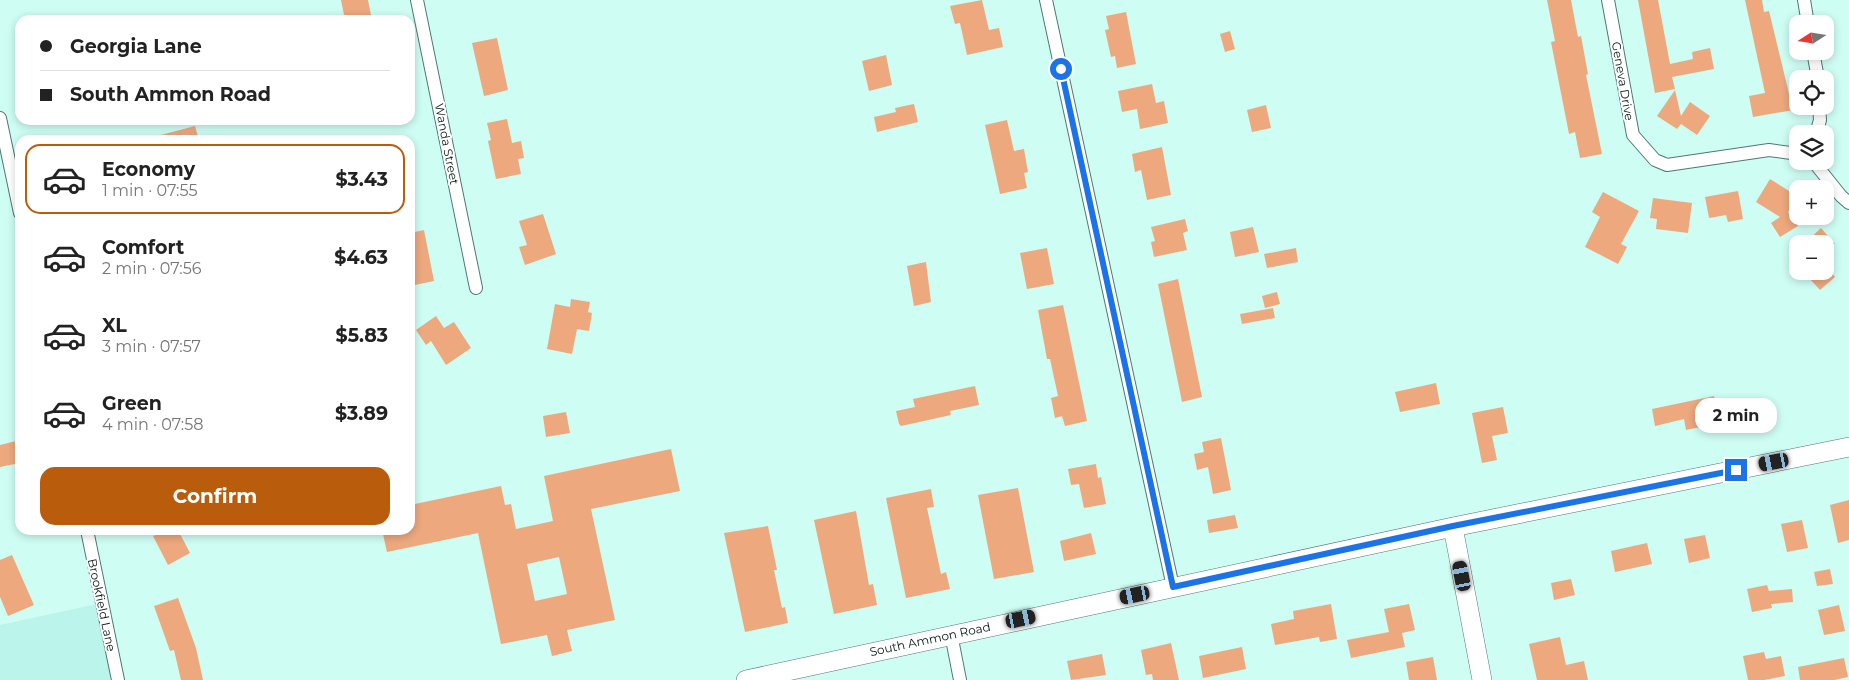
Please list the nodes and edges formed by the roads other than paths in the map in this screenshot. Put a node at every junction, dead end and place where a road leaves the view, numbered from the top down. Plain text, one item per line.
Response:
1 (417, 0) edge
2 (1046, 0) edge
3 (1608, 0) edge
4 (1804, 0) edge
5 (1806, 15) edge
6 (0, 118) edge
7 (1789, 153) edge
8 (1820, 170) edge
9 (15, 189) edge
10 (1849, 203) edge
11 (476, 288) dead end
12 (1849, 447) edge
13 (1453, 526) junction
14 (87, 535) edge
15 (1173, 587) junction
16 (951, 634) junction
17 (118, 680) edge
18 (746, 680) edge
19 (960, 680) edge
20 (1482, 680) edge

1 - 11 street, Wanda Street
2 - 15 street
3 - 7 street, Geneva Drive
4 - 5 street
6 - 9 street
8 - 10 street
12 - 13 main road, South Ammon Road
13 - 15 main road, South Ammon Road
13 - 20 main road
14 - 17 street, Brookfield Lane
15 - 16 main road, South Ammon Road
16 - 18 main road, South Ammon Road
16 - 19 street

